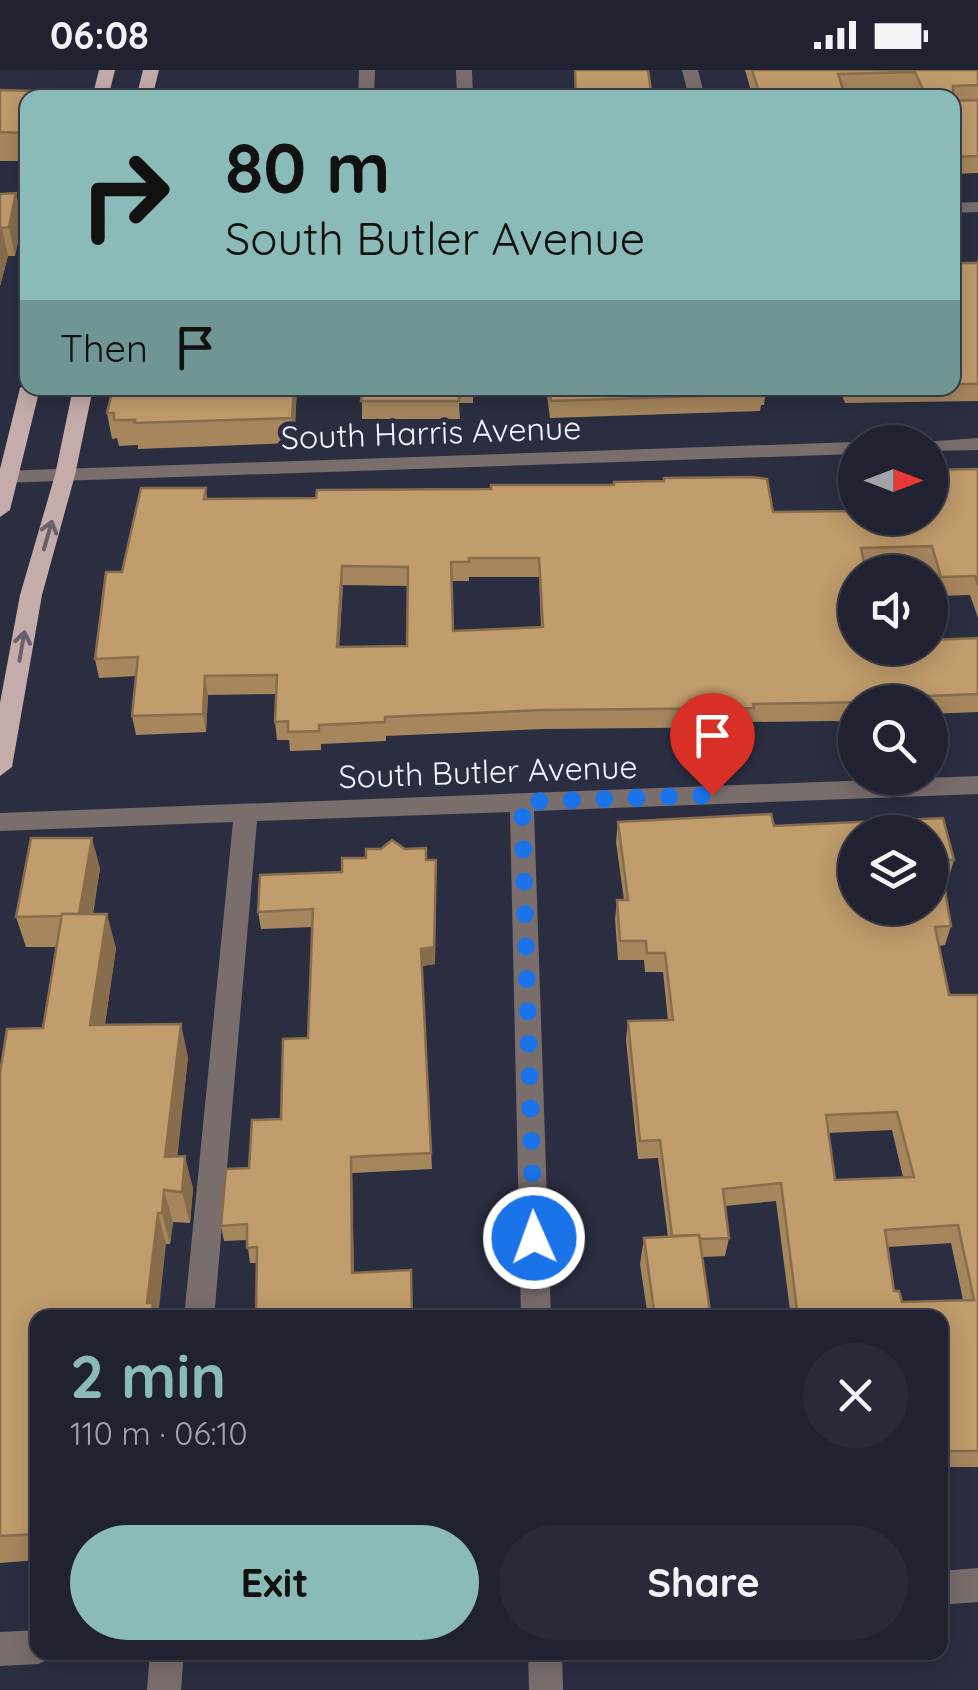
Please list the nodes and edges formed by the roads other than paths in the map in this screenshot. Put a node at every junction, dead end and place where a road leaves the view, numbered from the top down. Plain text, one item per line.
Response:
1 (28, 395) edge
2 (81, 395) edge
3 (978, 444) edge
4 (948, 445) edge
5 (838, 449) edge
6 (65, 475) junction
7 (4, 477) edge
8 (0, 510) edge
9 (0, 766) edge
10 (978, 785) edge
11 (522, 802) junction
12 (246, 813) junction
13 (0, 822) edge
14 (200, 1310) edge
15 (536, 1310) edge
16 (978, 1585) edge
17 (948, 1587) edge
18 (30, 1648) edge
19 (0, 1650) edge
20 (166, 1660) edge
21 (545, 1660) edge
22 (164, 1690) edge
23 (546, 1690) edge

1 - 7 main road
2 - 6 main road
3 - 4 street
5 - 6 street, South Harris Avenue
6 - 7 street, South Harris Avenue
9 -> 6 main road
7 - 8 main road
10 - 11 street, South Butler Avenue
11 - 12 street, South Butler Avenue
11 - 15 street
12 - 13 street, South Butler Avenue
12 - 14 street
16 - 17 street
18 - 19 street
20 - 22 street
21 - 23 street

